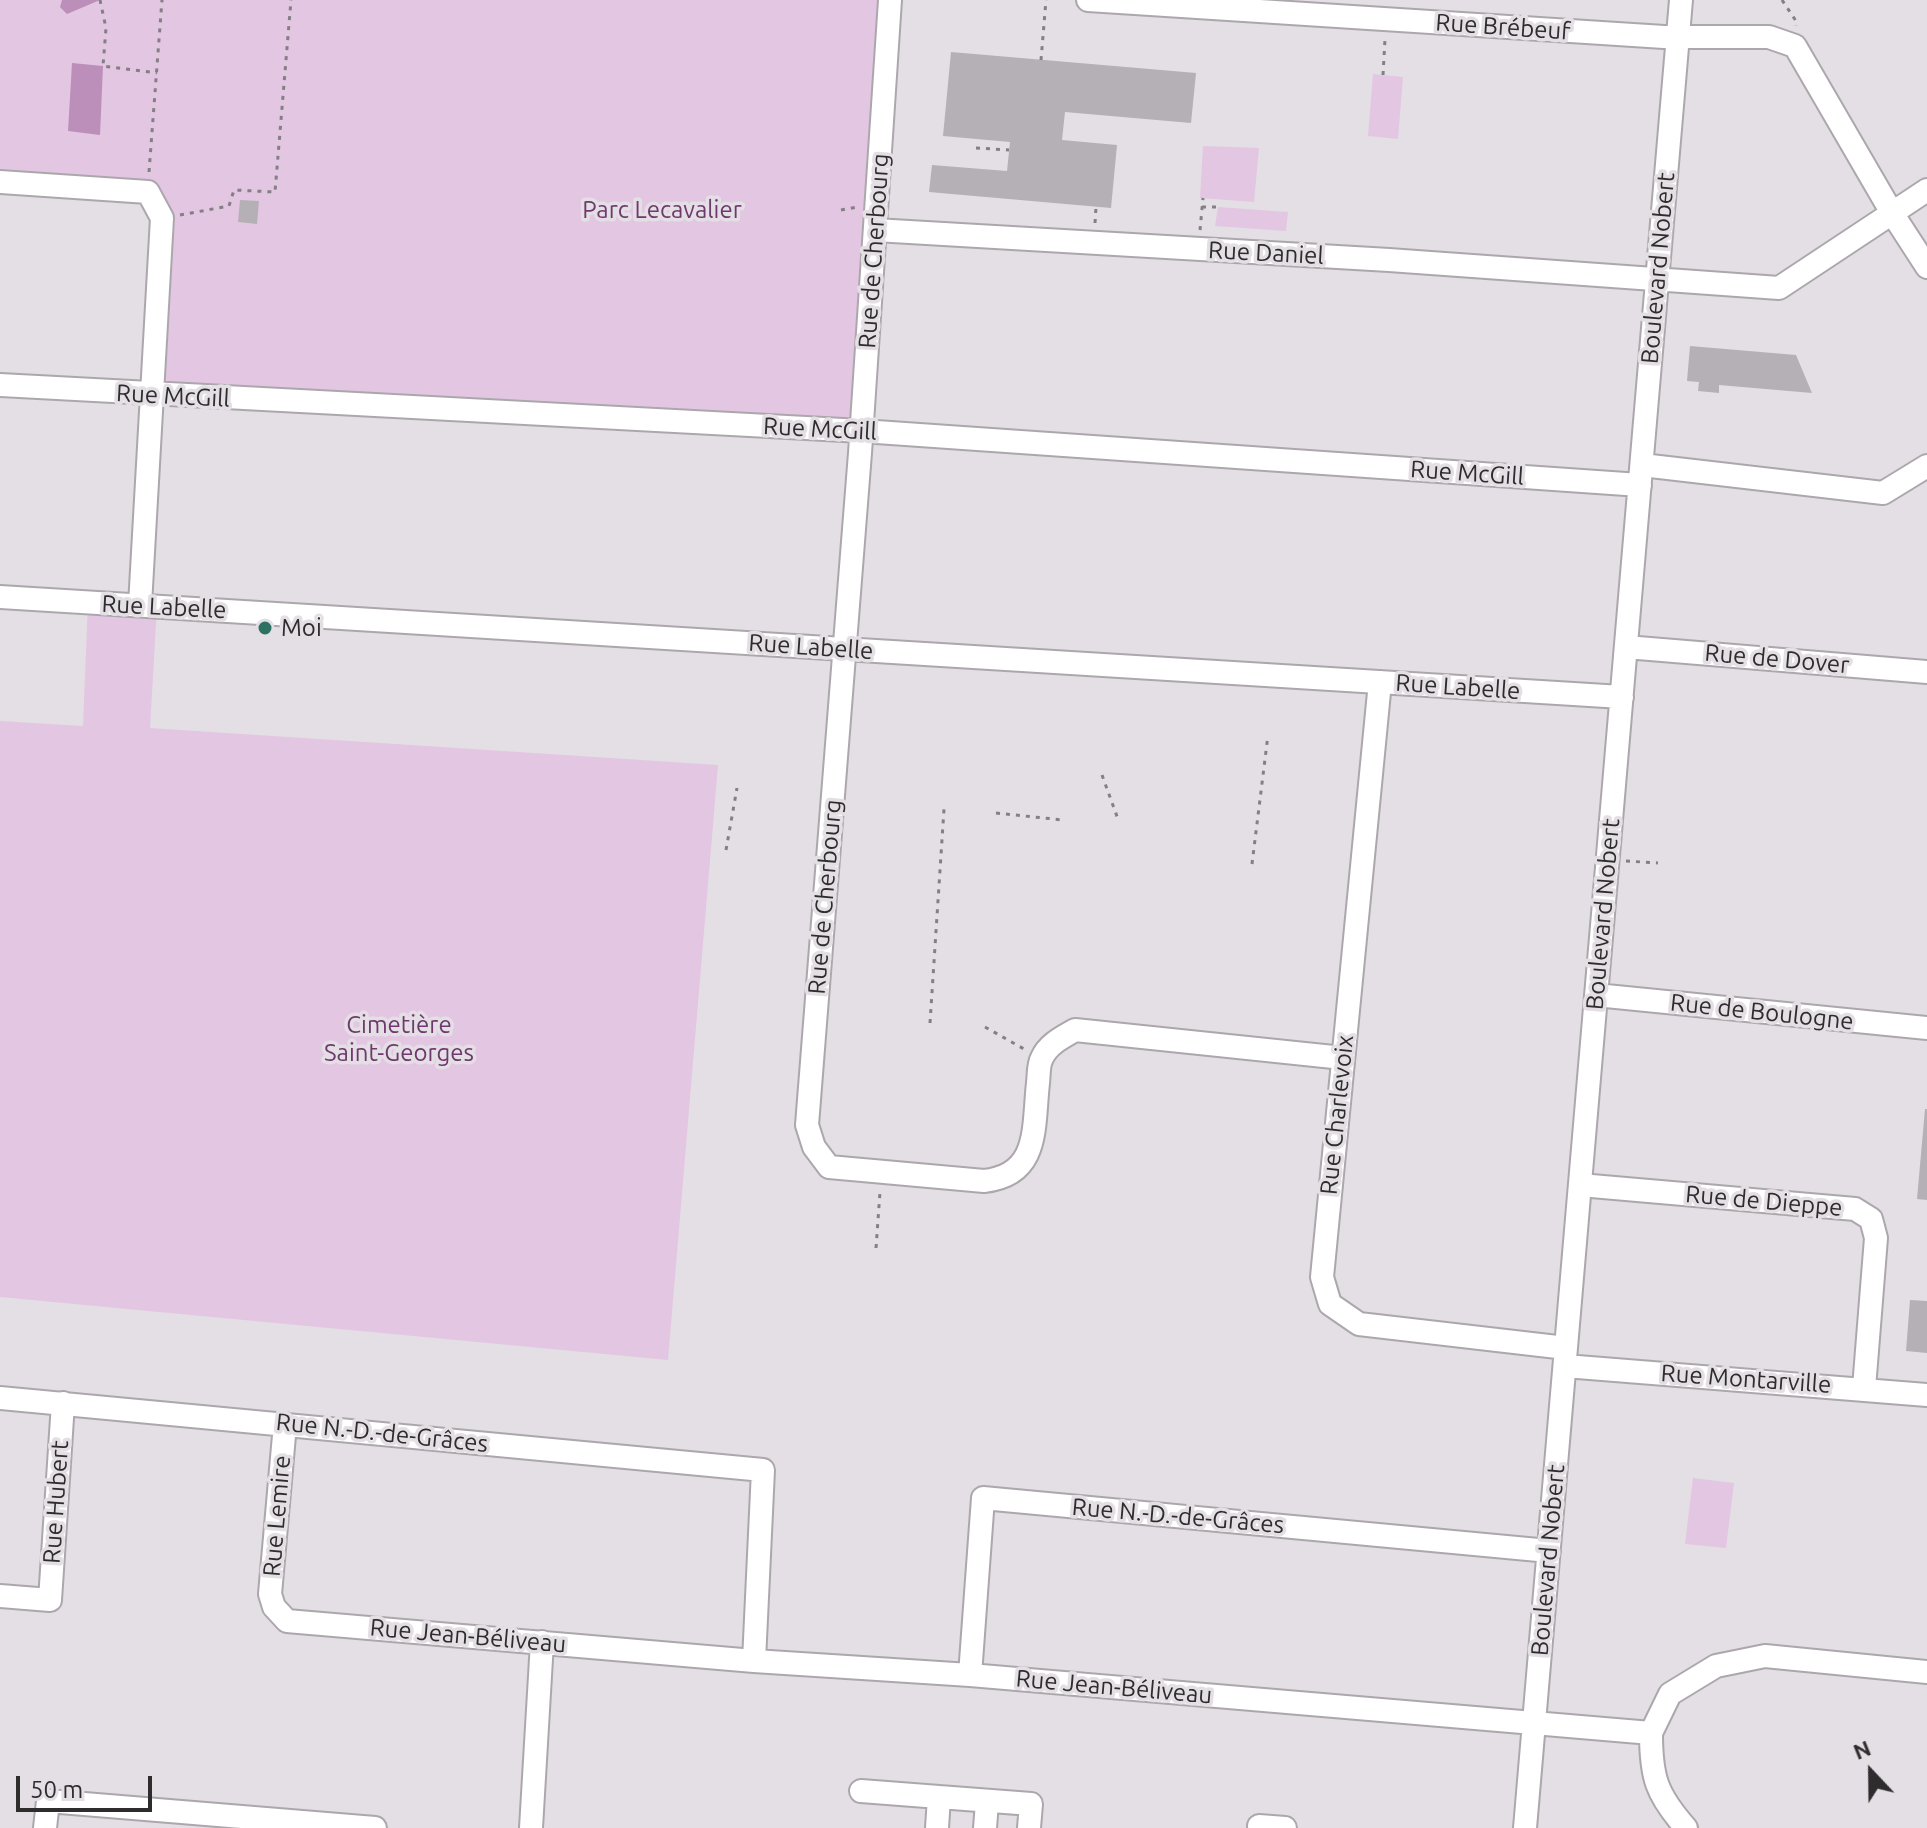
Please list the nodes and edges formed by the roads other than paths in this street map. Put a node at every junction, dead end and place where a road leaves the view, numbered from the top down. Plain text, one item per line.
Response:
1 (890, 0) edge
2 (1088, 0) edge
3 (1681, 0) edge
4 (1678, 38) junction
5 (0, 182) edge
6 (1927, 190) edge
7 (1892, 213) junction
8 (875, 230) junction
9 (1927, 267) edge
10 (1658, 279) junction
11 (0, 385) edge
12 (152, 395) junction
13 (862, 431) junction
14 (1927, 466) edge
15 (1641, 475) junction
16 (0, 597) edge
17 (140, 605) junction
18 (1626, 647) junction
19 (845, 649) junction
20 (1927, 672) edge
21 (1380, 682) junction
22 (1622, 697) junction
23 (1596, 995) junction
24 (1927, 1028) edge
25 (1343, 1058) junction
26 (1580, 1185) junction
27 (1566, 1357) junction
28 (1864, 1388) junction
29 (1927, 1395) edge
30 (0, 1398) edge
31 (63, 1403) junction
32 (285, 1424) junction
33 (1549, 1551) junction
34 (0, 1596) edge
35 (274, 1607) joint
36 (542, 1642) junction
37 (754, 1661) junction
38 (1927, 1672) edge
39 (970, 1675) junction
40 (1534, 1723) junction
41 (1651, 1733) junction
42 (861, 1791) dead end
43 (939, 1797) junction
44 (987, 1802) junction
45 (1259, 1826) edge
46 (45, 1828) edge
47 (375, 1828) edge
48 (531, 1828) edge
49 (937, 1828) edge
50 (985, 1828) edge
51 (1029, 1828) edge
52 (1285, 1828) edge
53 (1525, 1828) edge
54 (1686, 1828) edge

1 - 8 street, Rue de Cherbourg
2 - 4 street, Rue Brébeuf
3 - 4 street, Boulevard Nobert
4 - 7 street, Rue Brébeuf
4 - 10 street, Boulevard Nobert
5 - 12 street
6 - 7 street, Rue Daniel
7 - 9 street, Rue Brébeuf
7 - 10 street, Rue Daniel
8 - 10 street, Rue Daniel
8 - 13 street, Rue de Cherbourg
10 - 15 street, Boulevard Nobert
11 - 12 street, Rue McGill
12 - 13 street, Rue McGill
12 - 17 street
13 - 15 street, Rue McGill
13 - 19 street, Rue de Cherbourg
14 - 15 street, Rue McGill
15 - 18 street, Boulevard Nobert
16 - 17 street, Rue Labelle
17 - 19 street, Rue Labelle
18 - 20 street, Rue de Dover
18 - 22 street, Boulevard Nobert
19 - 21 street, Rue Labelle
19 - 25 street, Rue de Cherbourg
21 - 22 street, Rue Labelle
21 - 25 street, Rue Charlevoix
22 - 23 street, Boulevard Nobert
23 - 24 street, Rue de Boulogne
23 - 26 street, Boulevard Nobert
25 - 27 street, Rue Charlevoix
26 - 27 street, Boulevard Nobert
26 - 28 street, Rue de Dieppe
27 - 28 street, Rue Montarville
27 - 33 street, Boulevard Nobert
28 - 29 street, Rue Montarville
30 - 31 street, Rue N.-D.-de-Grâces
31 - 32 street, Rue N.-D.-de-Grâces
31 - 34 street, Rue Hubert
32 - 35 street, Rue Lemire
32 - 37 street, Rue N.-D.-de-Grâces
33 - 39 street, Rue N.-D.-de-Grâces
33 - 40 street, Boulevard Nobert
35 - 36 street, Rue Jean-Béliveau
36 - 37 street, Rue Jean-Béliveau
36 - 48 street
37 - 39 street, Rue Jean-Béliveau
38 - 41 street
39 - 40 street, Rue Jean-Béliveau
40 - 41 street, Rue Jean-Béliveau
40 - 53 street, Boulevard Nobert
41 - 54 street
42 - 43 street
43 - 44 street
43 - 49 street
44 - 50 street
44 - 51 street
45 - 52 street
46 - 47 street

